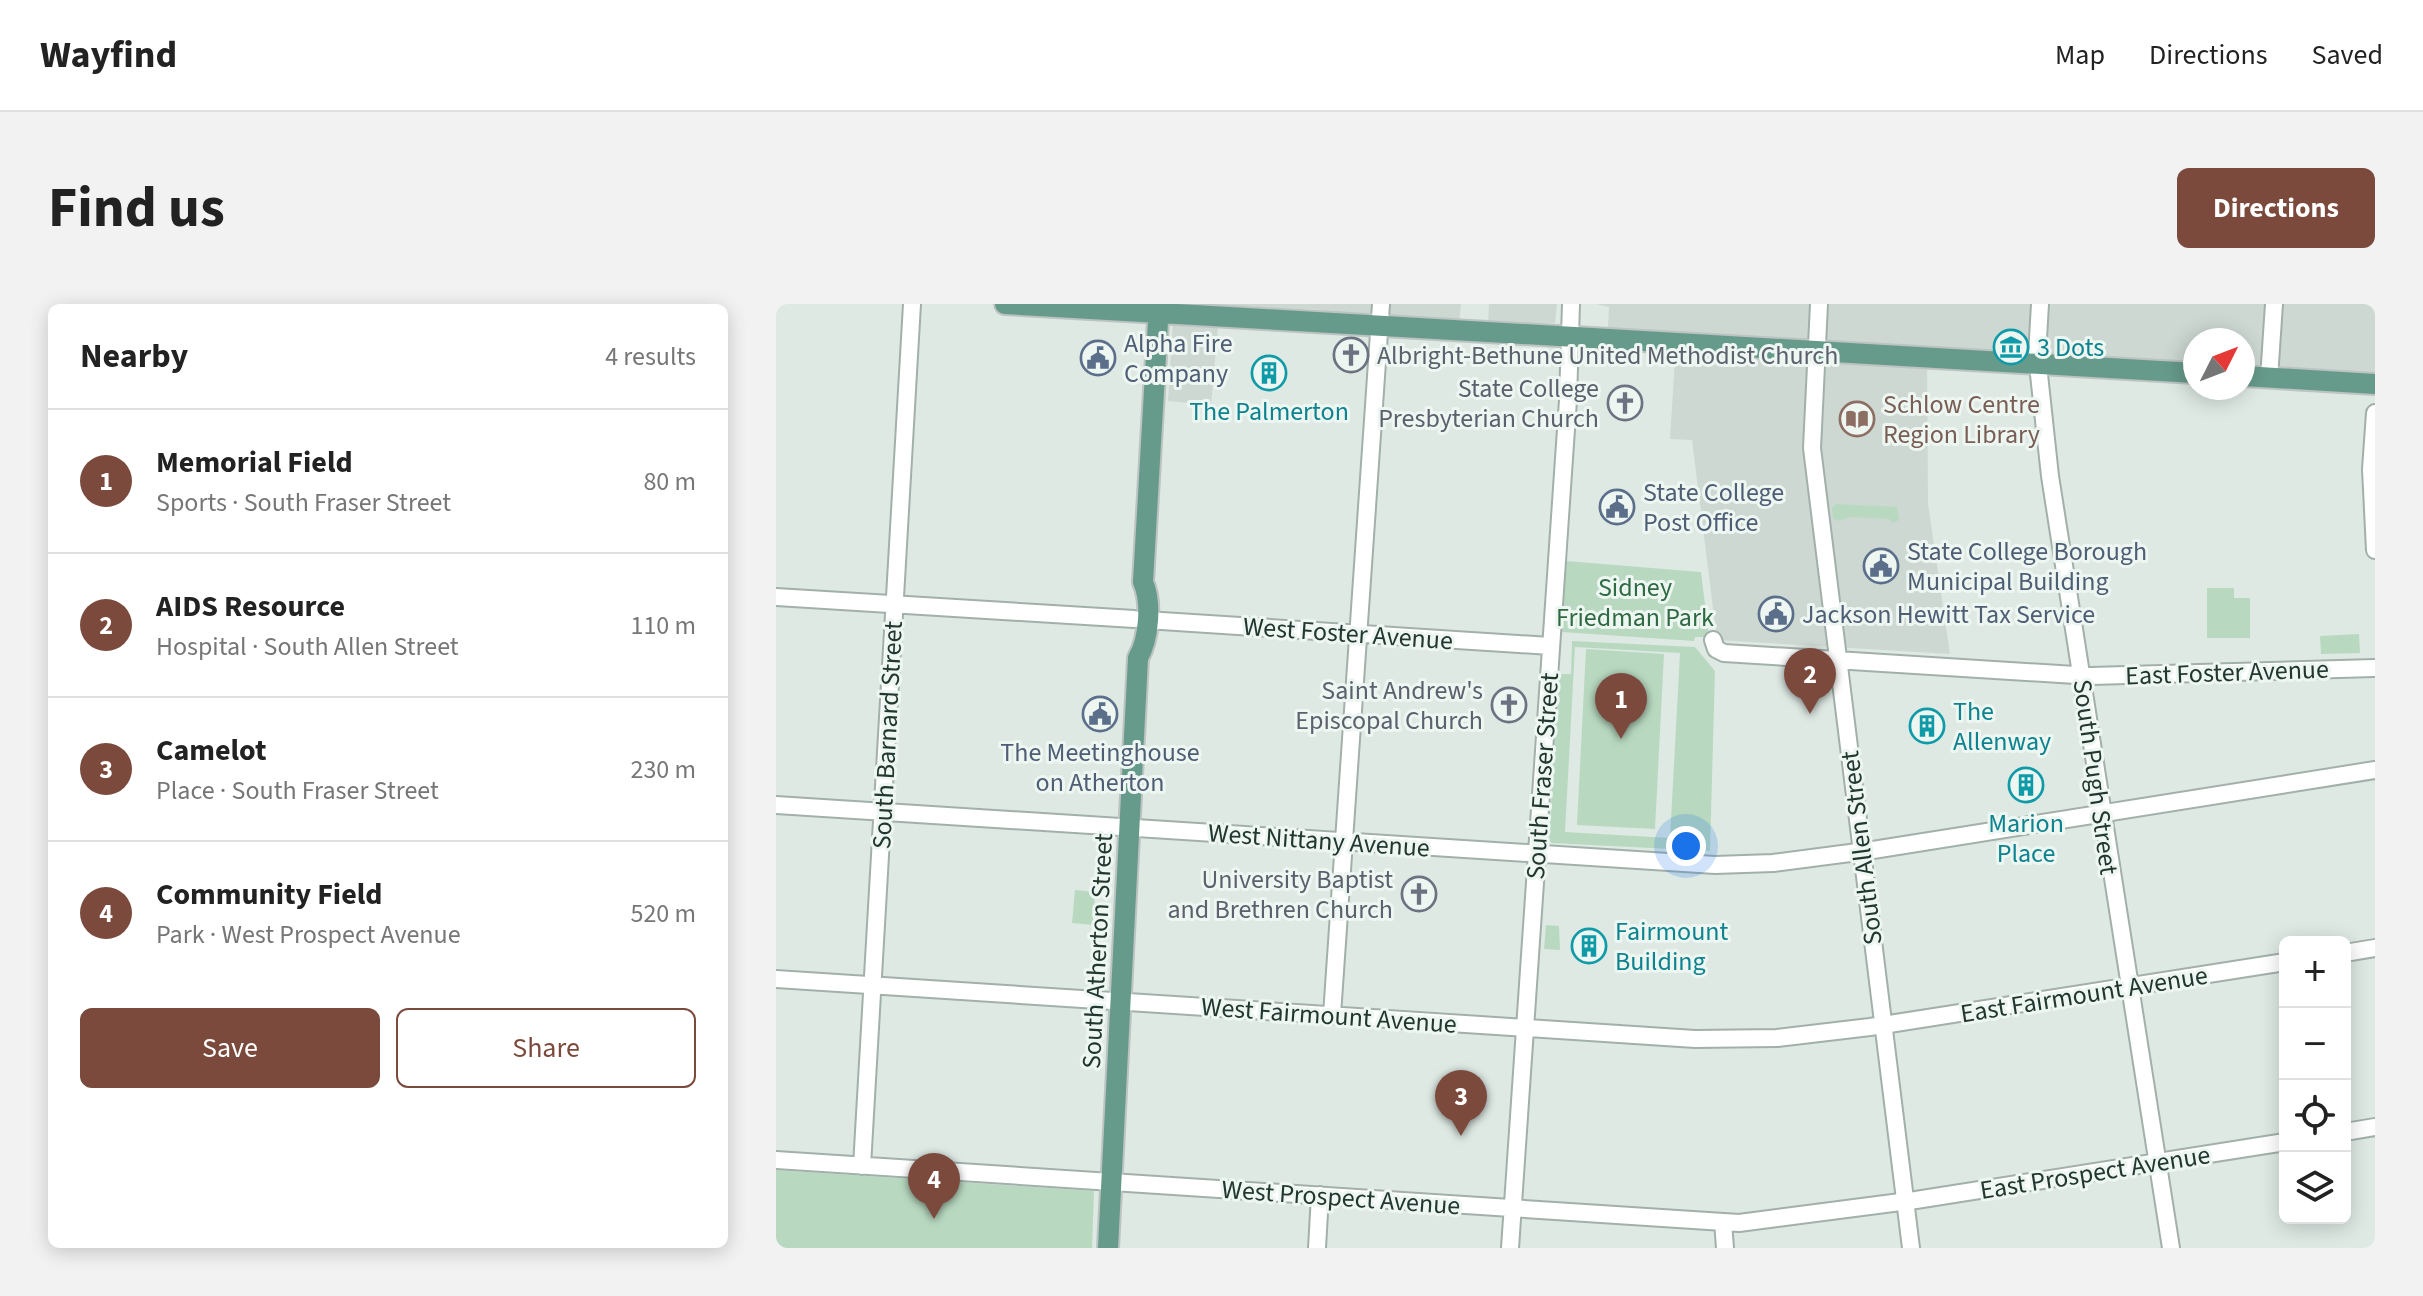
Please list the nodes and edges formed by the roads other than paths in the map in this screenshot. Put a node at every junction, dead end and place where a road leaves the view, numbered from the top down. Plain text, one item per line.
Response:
1 (912, 304) edge
2 (1005, 304) edge
3 (1381, 304) edge
4 (1571, 304) edge
5 (1819, 304) edge
6 (2040, 304) edge
7 (2274, 304) edge
8 (1158, 308) edge
9 (1379, 327) junction
10 (1570, 335) junction
11 (1816, 350) junction
12 (2037, 364) junction
13 (2183, 372) edge
14 (2255, 377) edge
15 (2269, 378) junction
16 (2375, 384) edge
17 (2375, 413) edge
18 (2375, 550) edge
19 (776, 597) edge
20 (894, 604) junction
21 (1140, 620) junction
22 (1358, 633) junction
23 (1713, 640) dead end
24 (1550, 646) junction
25 (1839, 662) junction
26 (2375, 668) edge
27 (2081, 676) junction
28 (2375, 770) edge
29 (776, 805) edge
30 (882, 812) junction
31 (2101, 815) junction
32 (1130, 828) junction
33 (1344, 842) junction
34 (1861, 852) junction
35 (1537, 855) junction
36 (2375, 948) edge
37 (2351, 952) edge
38 (2279, 963) edge
39 (776, 979) edge
40 (872, 985) junction
41 (2128, 987) junction
42 (1121, 1001) junction
43 (1332, 1015) junction
44 (1882, 1025) junction
45 (1526, 1028) junction
46 (2375, 1127) edge
47 (2351, 1131) edge
48 (2279, 1143) edge
49 (776, 1160) edge
50 (2157, 1162) junction
51 (862, 1166) junction
52 (1111, 1182) junction
53 (1320, 1195) junction
54 (1904, 1202) junction
55 (1513, 1208) junction
56 (1723, 1222) junction
57 (1108, 1248) edge
58 (1317, 1248) edge
59 (1510, 1248) edge
60 (1725, 1248) edge
61 (1911, 1248) edge
62 (2171, 1248) edge

1 - 20 street, South Barnard Street
2 - 8 main road
3 - 9 street
4 - 10 street, South Fraser Street
5 - 11 street, South Allen Street
6 - 12 street, South Pugh Street
7 - 15 street
8 - 9 main road
8 - 21 main road, South Atherton Street
9 - 10 main road
9 - 22 street
10 - 11 main road
10 - 24 street, South Fraser Street
11 - 12 main road
11 - 25 street, South Allen Street
12 - 13 main road
12 - 27 street, South Pugh Street
14 - 15 main road
15 - 16 main road
17 - 18 street
19 - 20 street, West Foster Avenue
20 - 21 street, West Foster Avenue
20 - 30 street, South Barnard Street
21 - 22 street, West Foster Avenue
21 - 32 main road, South Atherton Street
22 - 24 street, West Foster Avenue
22 - 33 street
23 - 25 street
24 - 35 street, South Fraser Street
25 - 27 street, East Foster Avenue
25 - 34 street, South Allen Street
26 - 27 street, East Foster Avenue
27 - 31 street, South Pugh Street
28 - 31 street, West Nittany Avenue
29 - 30 street, West Nittany Avenue
30 - 32 street, West Nittany Avenue
30 - 40 street, South Barnard Street
31 - 34 street, West Nittany Avenue
31 - 41 street, South Pugh Street
32 - 33 street, West Nittany Avenue
32 - 42 main road, South Atherton Street
33 - 35 street, West Nittany Avenue
33 - 43 street
34 - 35 street, West Nittany Avenue
34 - 44 street, South Allen Street
35 - 45 street, South Fraser Street
36 - 37 street
38 - 41 street, East Fairmount Avenue
39 - 40 street, West Fairmount Avenue
40 - 42 street, West Fairmount Avenue
40 - 51 street, South Barnard Street
41 - 44 street, East Fairmount Avenue
41 - 50 street, South Pugh Street
42 - 43 street, West Fairmount Avenue
42 - 52 main road, South Atherton Street
43 - 45 street, West Fairmount Avenue
44 - 45 street, West Fairmount Avenue
44 - 54 street, South Allen Street
45 - 55 street, South Fraser Street
46 - 47 street
48 - 50 street, East Prospect Avenue
49 - 51 street, West Prospect Avenue
50 - 54 street, East Prospect Avenue
50 - 62 street, South Pugh Street
51 - 52 street, West Prospect Avenue
52 - 53 street, West Prospect Avenue
52 - 57 main road, South Atherton Street
53 - 55 street, West Prospect Avenue
53 - 58 street
54 - 56 street, West Prospect Avenue
54 - 61 street, South Allen Street
55 - 56 street, West Prospect Avenue
55 - 59 street, South Fraser Street
56 - 60 street

